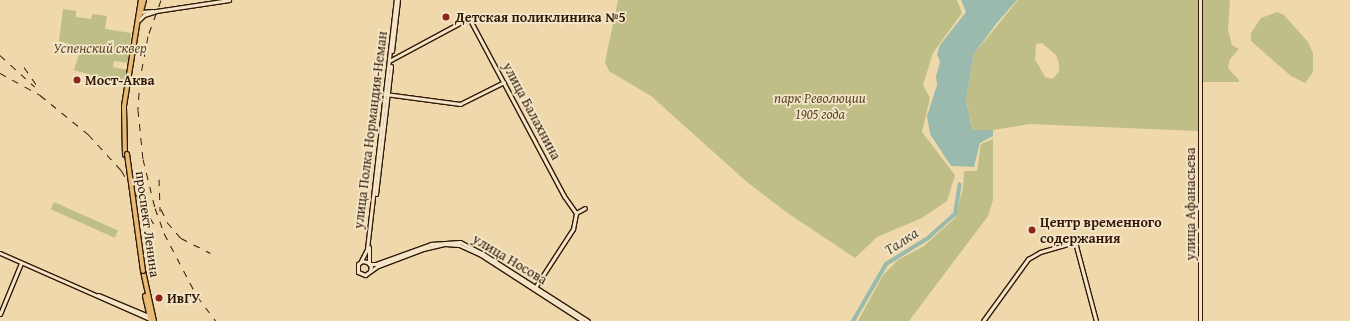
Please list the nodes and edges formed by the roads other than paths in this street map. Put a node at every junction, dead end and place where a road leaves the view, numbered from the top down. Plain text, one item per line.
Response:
1 (142, 0) edge
2 (229, 0) edge
3 (397, 0) edge
4 (1200, 0) edge
5 (151, 11) junction
6 (156, 12) junction
7 (142, 14) junction
8 (138, 20) junction
9 (390, 62) junction
10 (504, 82) junction
11 (386, 94) junction
12 (377, 168) junction
13 (585, 208) dead end
14 (576, 213) junction
15 (0, 253) edge
16 (395, 258) junction
17 (360, 262) junction
18 (21, 263) junction
19 (369, 263) junction
20 (370, 271) junction
21 (535, 288) junction
22 (0, 314) edge
23 (152, 320) edge
24 (583, 321) edge
25 (587, 321) edge
26 (983, 321) edge
27 (1096, 321) edge
28 (1200, 321) edge

1 - 5 main road
1 - 7 highway
1 - 8 highway
2 - 6 main road
3 - 9 main road, улица Полка Нормандия-Неман
4 - 28 main road, улица Афанасьева
5 - 6 main road
5 - 7 main road
6 - 7 main road
7 - 8 highway
8 - 23 highway, проспект Ленина, bridge
9 - 10 main road, улица Балахнина
9 - 11 main road, улица Полка Нормандия-Неман
10 - 11 main road
10 - 14 main road, улица Балахнина
11 - 12 main road, улица Полка Нормандия-Неман
12 - 17 main road, улица Полка Нормандия-Неман
12 - 19 main road, улица Полка Нормандия-Неман
13 - 14 main road
14 - 21 main road
15 - 18 main road
16 - 19 main road, улица Носова
16 - 20 main road, улица Носова
16 - 21 main road, улица Носова
17 - 19 main road
17 - 20 main road
18 - 22 main road
18 - 23 main road
19 - 20 main road
21 - 24 main road, улица Носова
21 - 25 main road, улица Носова
26 - 27 main road

